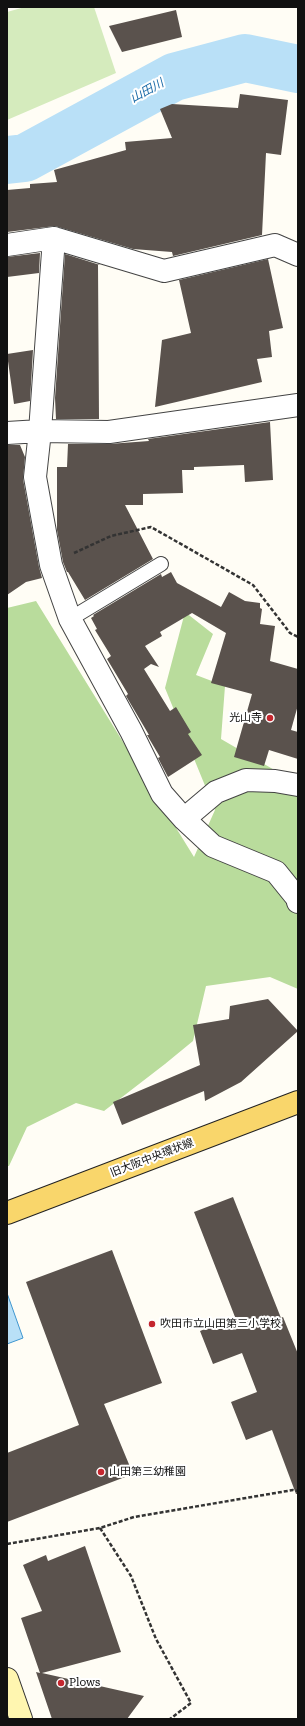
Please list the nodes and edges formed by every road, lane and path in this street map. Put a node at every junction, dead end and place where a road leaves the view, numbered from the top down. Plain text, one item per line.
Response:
1 (54, 238) junction
2 (7, 244) edge
3 (298, 255) edge
4 (298, 405) edge
5 (40, 431) junction
6 (7, 433) edge
7 (162, 564) dead end
8 (70, 619) junction
9 (298, 785) edge
10 (184, 819) junction
11 (298, 902) edge
12 (298, 1102) edge
13 (7, 1214) edge
14 (298, 1491) edge
15 (100, 1528) junction
16 (7, 1544) edge
17 (7, 1680) edge
18 (21, 1719) edge
19 (170, 1719) edge

1 - 2 street
1 - 3 street
1 - 5 street
4 - 5 street
5 - 6 street
5 - 8 street
7 - 8 lane
8 - 10 street
9 - 10 street
10 - 11 street
12 - 13 main road, 旧大阪中央環状線
14 - 15 path
15 - 16 path
15 - 19 path
17 - 18 street

